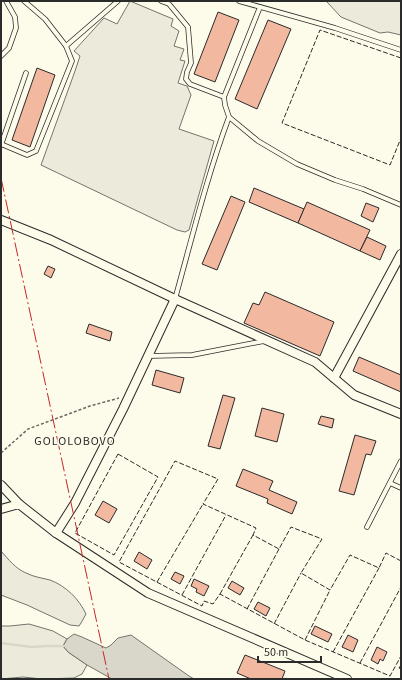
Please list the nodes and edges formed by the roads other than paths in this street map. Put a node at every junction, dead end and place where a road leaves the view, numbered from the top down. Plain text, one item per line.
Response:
1 (6, 1) edge
2 (24, 1) edge
3 (118, 1) edge
4 (161, 1) edge
5 (239, 1) edge
6 (260, 7) junction
7 (66, 46) junction
8 (401, 50) edge
9 (1, 56) edge
10 (26, 73) dead end
11 (224, 97) junction
12 (229, 117) junction
13 (1, 144) edge
14 (401, 205) edge
15 (1, 220) edge
16 (401, 254) edge
17 (175, 298) junction
18 (267, 340) junction
19 (148, 356) junction
20 (334, 378) junction
21 (401, 414) edge
22 (401, 461) edge
23 (390, 483) junction
24 (1, 485) edge
25 (401, 488) edge
26 (19, 504) junction
27 (1, 509) edge
28 (367, 527) dead end
29 (56, 533) junction
30 (347, 679) edge

1 - 9 lane
2 - 7 lane
3 - 7 lane
4 - 11 lane
5 - 6 lane
6 - 8 lane
6 - 11 lane
7 - 13 lane
10 - 13 lane
11 - 12 lane
12 - 14 lane
12 - 17 lane
15 - 17 street
16 - 20 street
17 - 18 street
17 - 19 street
18 - 19 lane
18 - 20 street
19 - 29 street
20 - 21 street
22 - 23 lane
23 - 25 lane
23 - 28 lane
24 - 26 street
26 - 27 street
26 - 29 street
29 - 30 street

